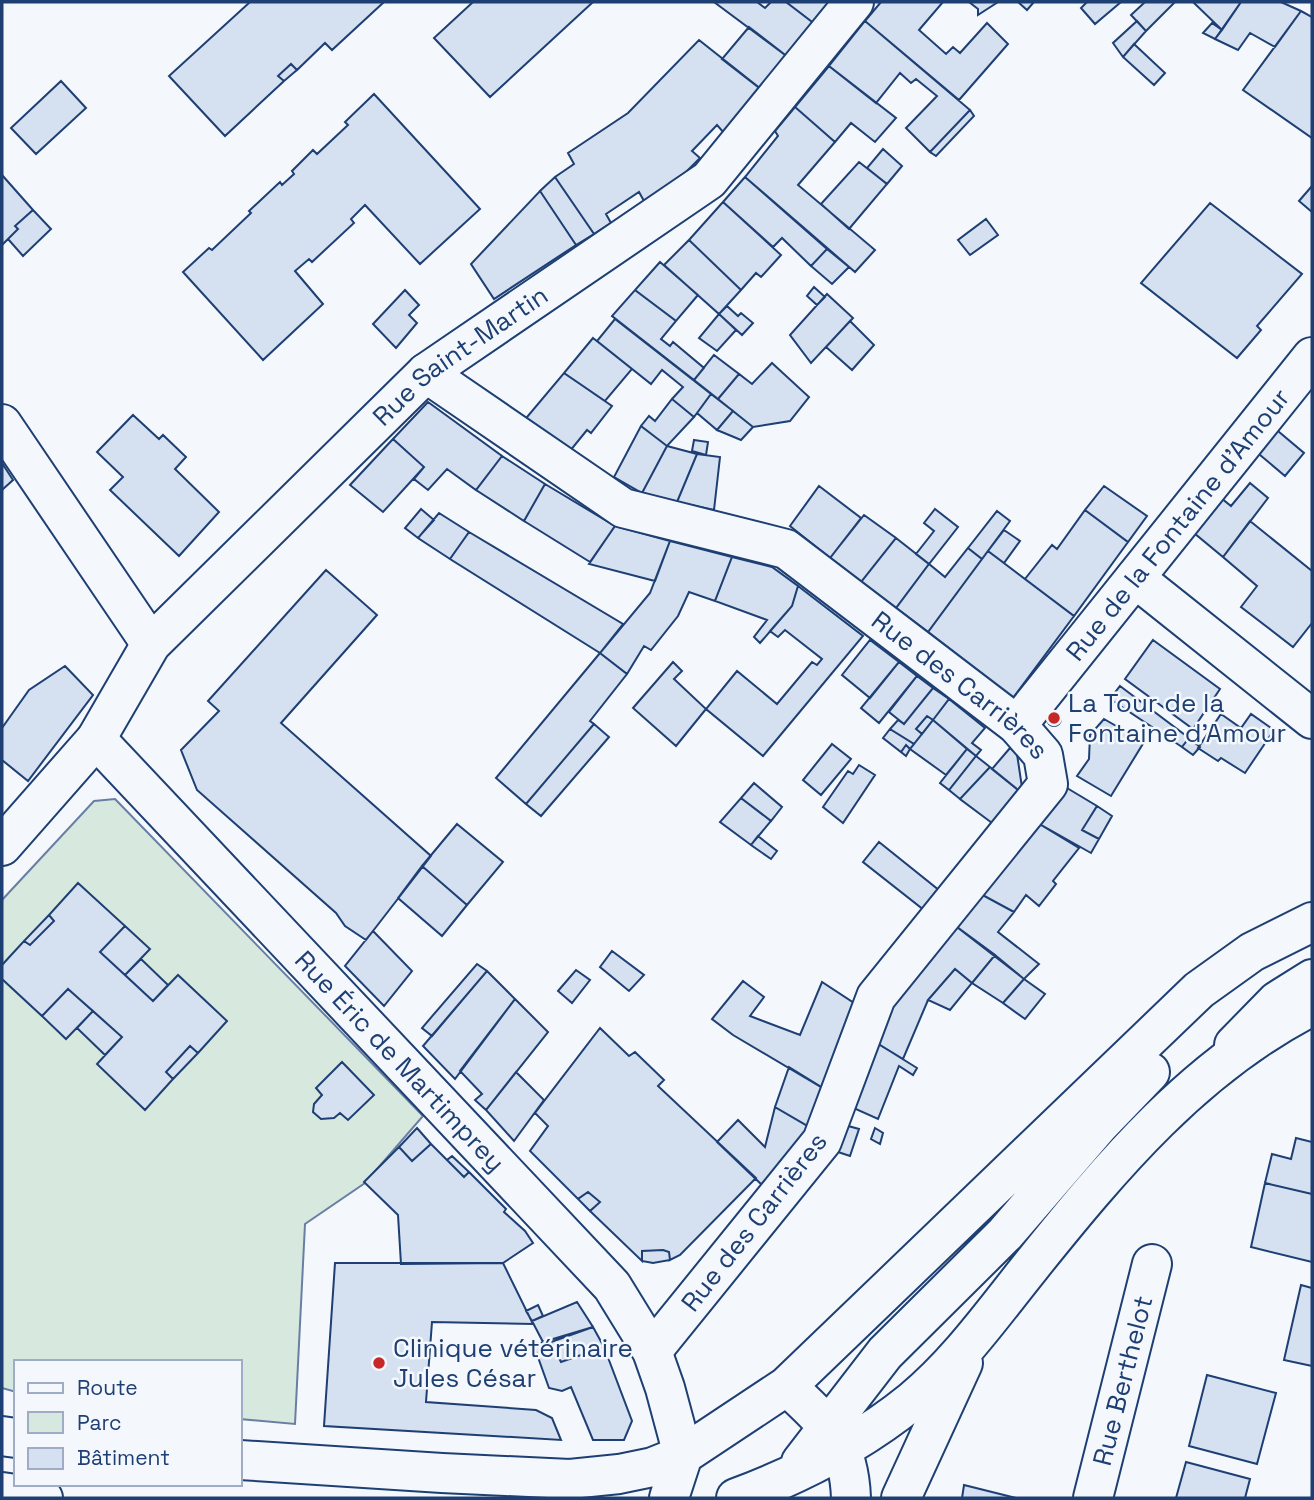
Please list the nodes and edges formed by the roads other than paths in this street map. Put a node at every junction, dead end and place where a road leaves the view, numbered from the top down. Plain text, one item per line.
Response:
1 (854, 2) edge
2 (1312, 356) edge
3 (426, 373) junction
4 (2, 424) edge
5 (1135, 578) junction
6 (150, 644) junction
7 (1312, 719) edge
8 (1017, 725) junction
9 (96, 739) junction
10 (2, 846) edge
11 (1310, 922) edge
12 (1312, 979) edge
13 (1199, 990) junction
14 (1312, 1006) edge
15 (1204, 1077) junction
16 (1152, 1264) dead end
17 (975, 1336) junction
18 (652, 1351) junction
19 (787, 1386) junction
20 (835, 1437) junction
21 (683, 1455) junction
22 (242, 1460) edge
23 (786, 1487) edge
24 (2, 1492) edge
25 (43, 1498) edge
26 (669, 1498) edge
27 (736, 1498) edge
28 (851, 1498) edge
29 (901, 1498) edge
30 (1093, 1498) edge

1 - 3 street, Rue Saint-Martin
2 - 5 street, Rue de la Fontaine d'Amour
3 - 6 street, Rue Saint-Martin
3 - 8 street, Rue des Carrières
4 - 6 street
5 - 7 street
5 - 8 street, Rue de la Fontaine d'Amour
6 - 9 street, Rue Saint-Martin
8 - 18 street, Rue des Carrières
9 - 10 street, Rue Saint-Martin
9 - 18 street, Rue Éric de Martimprey
11 - 13 street
12 - 15 street
13 - 19 street
13 - 20 street
14 - 15 street
15 - 17 street
16 - 30 street, Rue Berthelot
17 - 20 street
17 - 29 street
18 - 21 street, Rue Éric de Martimprey
19 - 20 street
19 - 21 street
20 - 23 street
20 - 28 street
21 - 22 street
21 - 26 street
23 - 27 street
24 - 25 street

